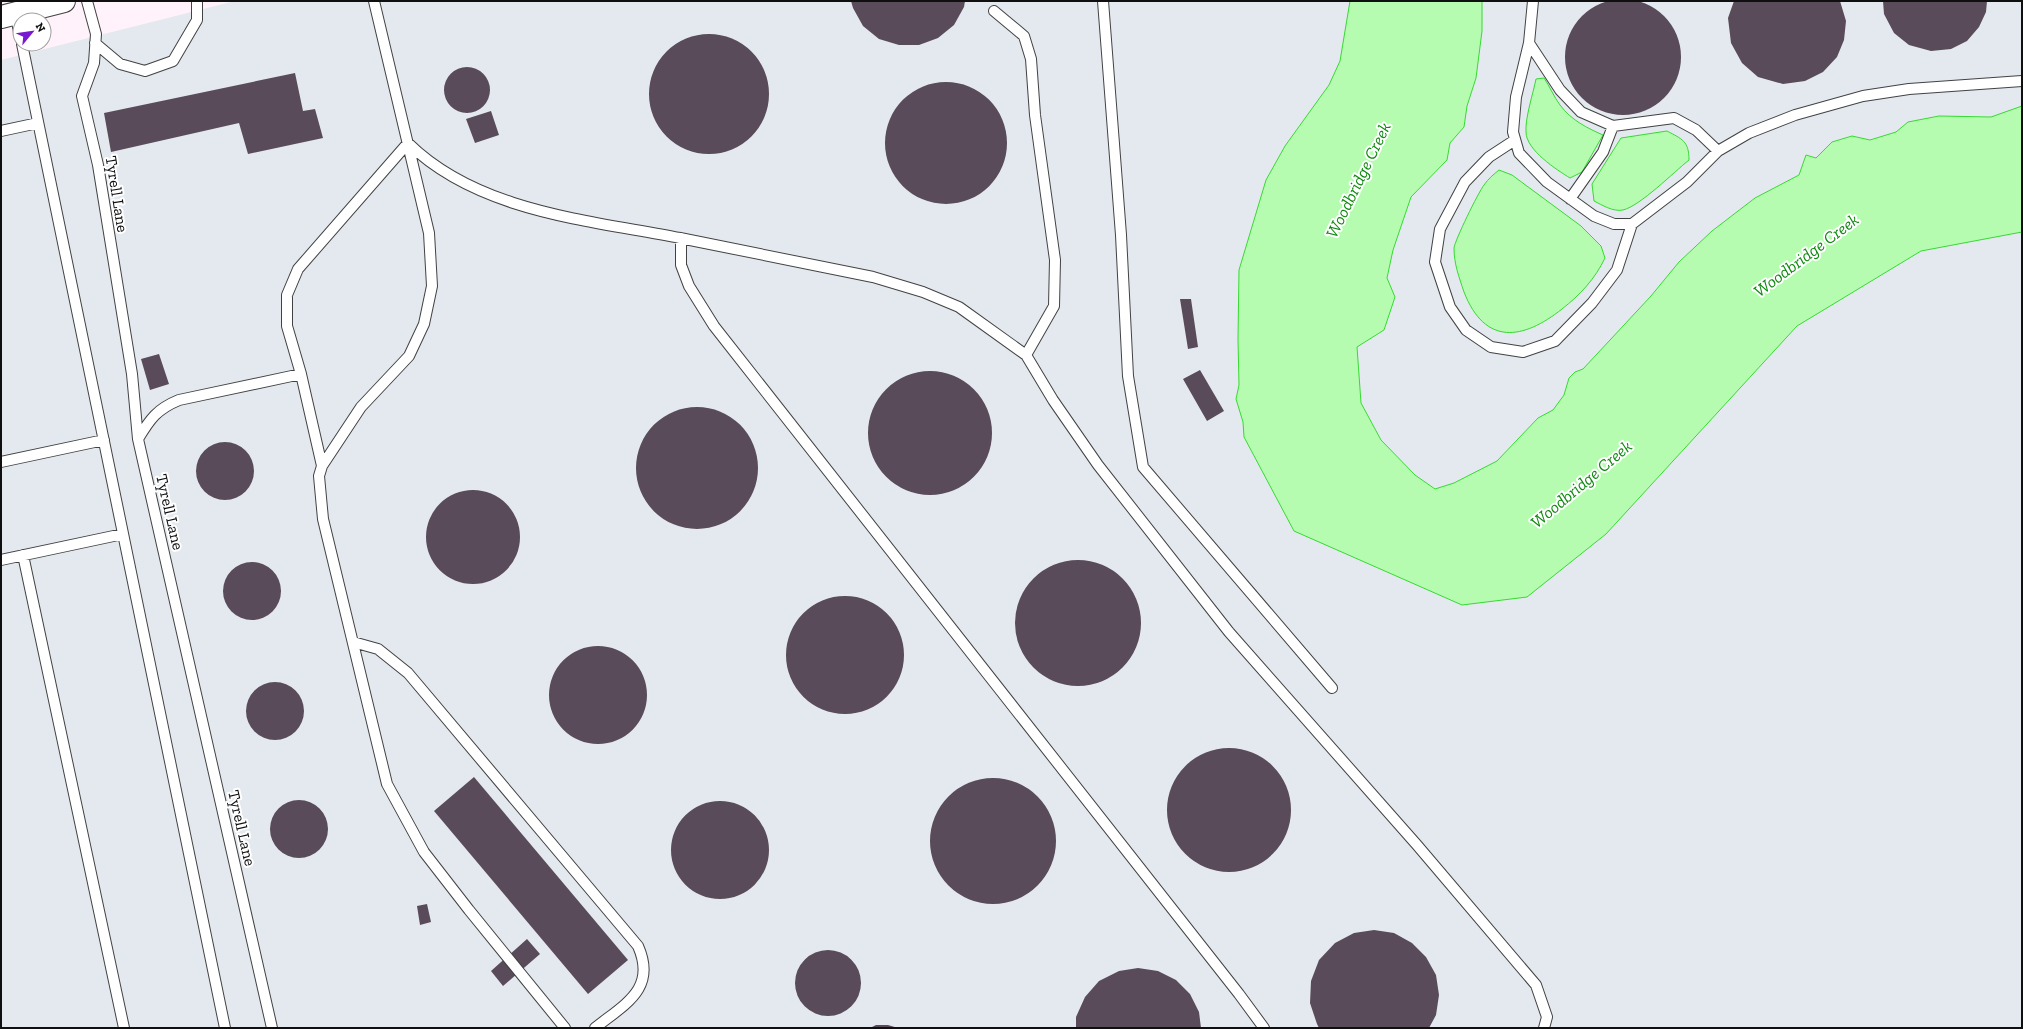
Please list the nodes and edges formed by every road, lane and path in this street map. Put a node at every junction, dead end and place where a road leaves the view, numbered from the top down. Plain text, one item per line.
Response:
1 (64, 1) edge
2 (87, 1) edge
3 (197, 1) edge
4 (374, 1) edge
5 (1103, 1) edge
6 (1533, 1) edge
7 (994, 11) dead end
8 (8, 15) edge
9 (1529, 42) junction
10 (95, 43) junction
11 (24, 52) edge
12 (2022, 80) edge
13 (38, 123) junction
14 (1613, 126) junction
15 (1, 131) edge
16 (1515, 140) junction
17 (408, 142) junction
18 (1718, 151) junction
19 (1570, 199) junction
20 (1632, 224) junction
21 (681, 238) junction
22 (1026, 356) junction
23 (301, 374) junction
24 (138, 439) junction
25 (104, 440) junction
26 (1, 462) edge
27 (322, 466) junction
28 (123, 534) junction
29 (23, 555) junction
30 (1, 560) edge
31 (353, 642) junction
32 (1332, 688) dead end
33 (124, 1028) edge
34 (225, 1028) edge
35 (272, 1028) edge
36 (565, 1028) edge
37 (595, 1028) edge
38 (1264, 1028) edge
39 (1544, 1028) edge

1 - 8 street
2 - 10 lane, Tyrell Lane
3 - 10 lane
4 - 17 lane
5 - 32 lane
6 - 9 lane
7 - 22 lane
9 - 14 lane
9 - 16 lane
10 - 24 lane, Tyrell Lane
11 - 13 lane
12 - 18 lane
13 - 15 lane
13 - 25 lane
14 - 18 lane
14 - 19 lane
16 - 19 lane
16 - 20 lane
17 - 21 lane
17 - 23 lane
17 - 27 lane
18 - 20 lane
19 - 20 lane
21 - 22 lane
21 - 38 lane
22 - 39 lane
23 - 24 lane
23 - 27 lane
24 - 35 lane, Tyrell Lane
25 - 26 lane
25 - 28 lane
27 - 31 lane
28 - 29 lane
28 - 34 lane
29 - 30 lane
29 - 33 lane
31 - 36 lane
31 - 37 lane

